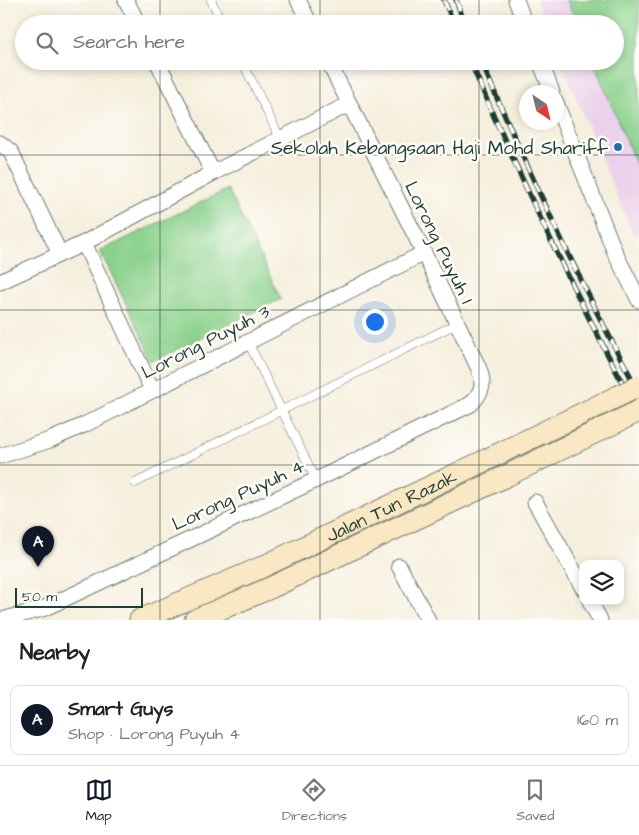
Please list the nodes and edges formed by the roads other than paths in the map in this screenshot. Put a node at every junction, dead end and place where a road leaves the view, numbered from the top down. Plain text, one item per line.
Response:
1 (126, 0) edge
2 (211, 0) edge
3 (298, 0) edge
4 (516, 0) edge
5 (134, 15) edge
6 (218, 15) edge
7 (306, 15) edge
8 (522, 15) edge
9 (161, 70) edge
10 (246, 70) edge
11 (332, 70) edge
12 (543, 70) edge
13 (549, 85) edge
14 (349, 104) junction
15 (564, 123) edge
16 (280, 140) junction
17 (0, 144) edge
18 (213, 174) junction
19 (84, 243) junction
20 (424, 253) junction
21 (60, 254) junction
22 (0, 282) edge
23 (639, 300) edge
24 (458, 323) junction
25 (248, 342) junction
26 (639, 386) edge
27 (482, 389) joint
28 (152, 390) junction
29 (282, 410) junction
30 (639, 411) edge
31 (0, 456) edge
32 (316, 480) junction
33 (135, 483) dead end
34 (535, 502) dead end
35 (399, 566) dead end
36 (579, 581) edge
37 (592, 605) edge
38 (2, 620) edge
39 (140, 620) edge
40 (195, 620) edge
41 (428, 620) edge
42 (600, 620) edge

1 - 5 street
2 - 6 lane
3 - 7 street
4 - 8 street
9 - 18 street
10 - 16 lane
11 - 14 street, Lorong Puyuh 1
12 - 13 street
14 - 16 street
14 - 20 street, Lorong Puyuh 1
15 - 23 street
16 - 18 street
17 - 21 street
18 - 19 street
19 - 21 street
19 - 28 street
20 - 24 street, Lorong Puyuh 1
20 - 25 street, Lorong Puyuh 3
21 - 22 street
24 - 27 street, Lorong Puyuh 1
24 - 29 lane
25 - 28 street, Lorong Puyuh 3
25 - 29 lane
26 - 39 main road, Jalan Tun Razak, bridge
27 - 32 street, Lorong Puyuh 4
28 - 31 street, Lorong Puyuh 3
29 - 32 lane
29 - 33 lane
30 - 40 main road, Jalan Tun Razak, bridge
32 - 38 street, Lorong Puyuh 4
34 - 36 street
35 - 41 street
37 - 42 street

